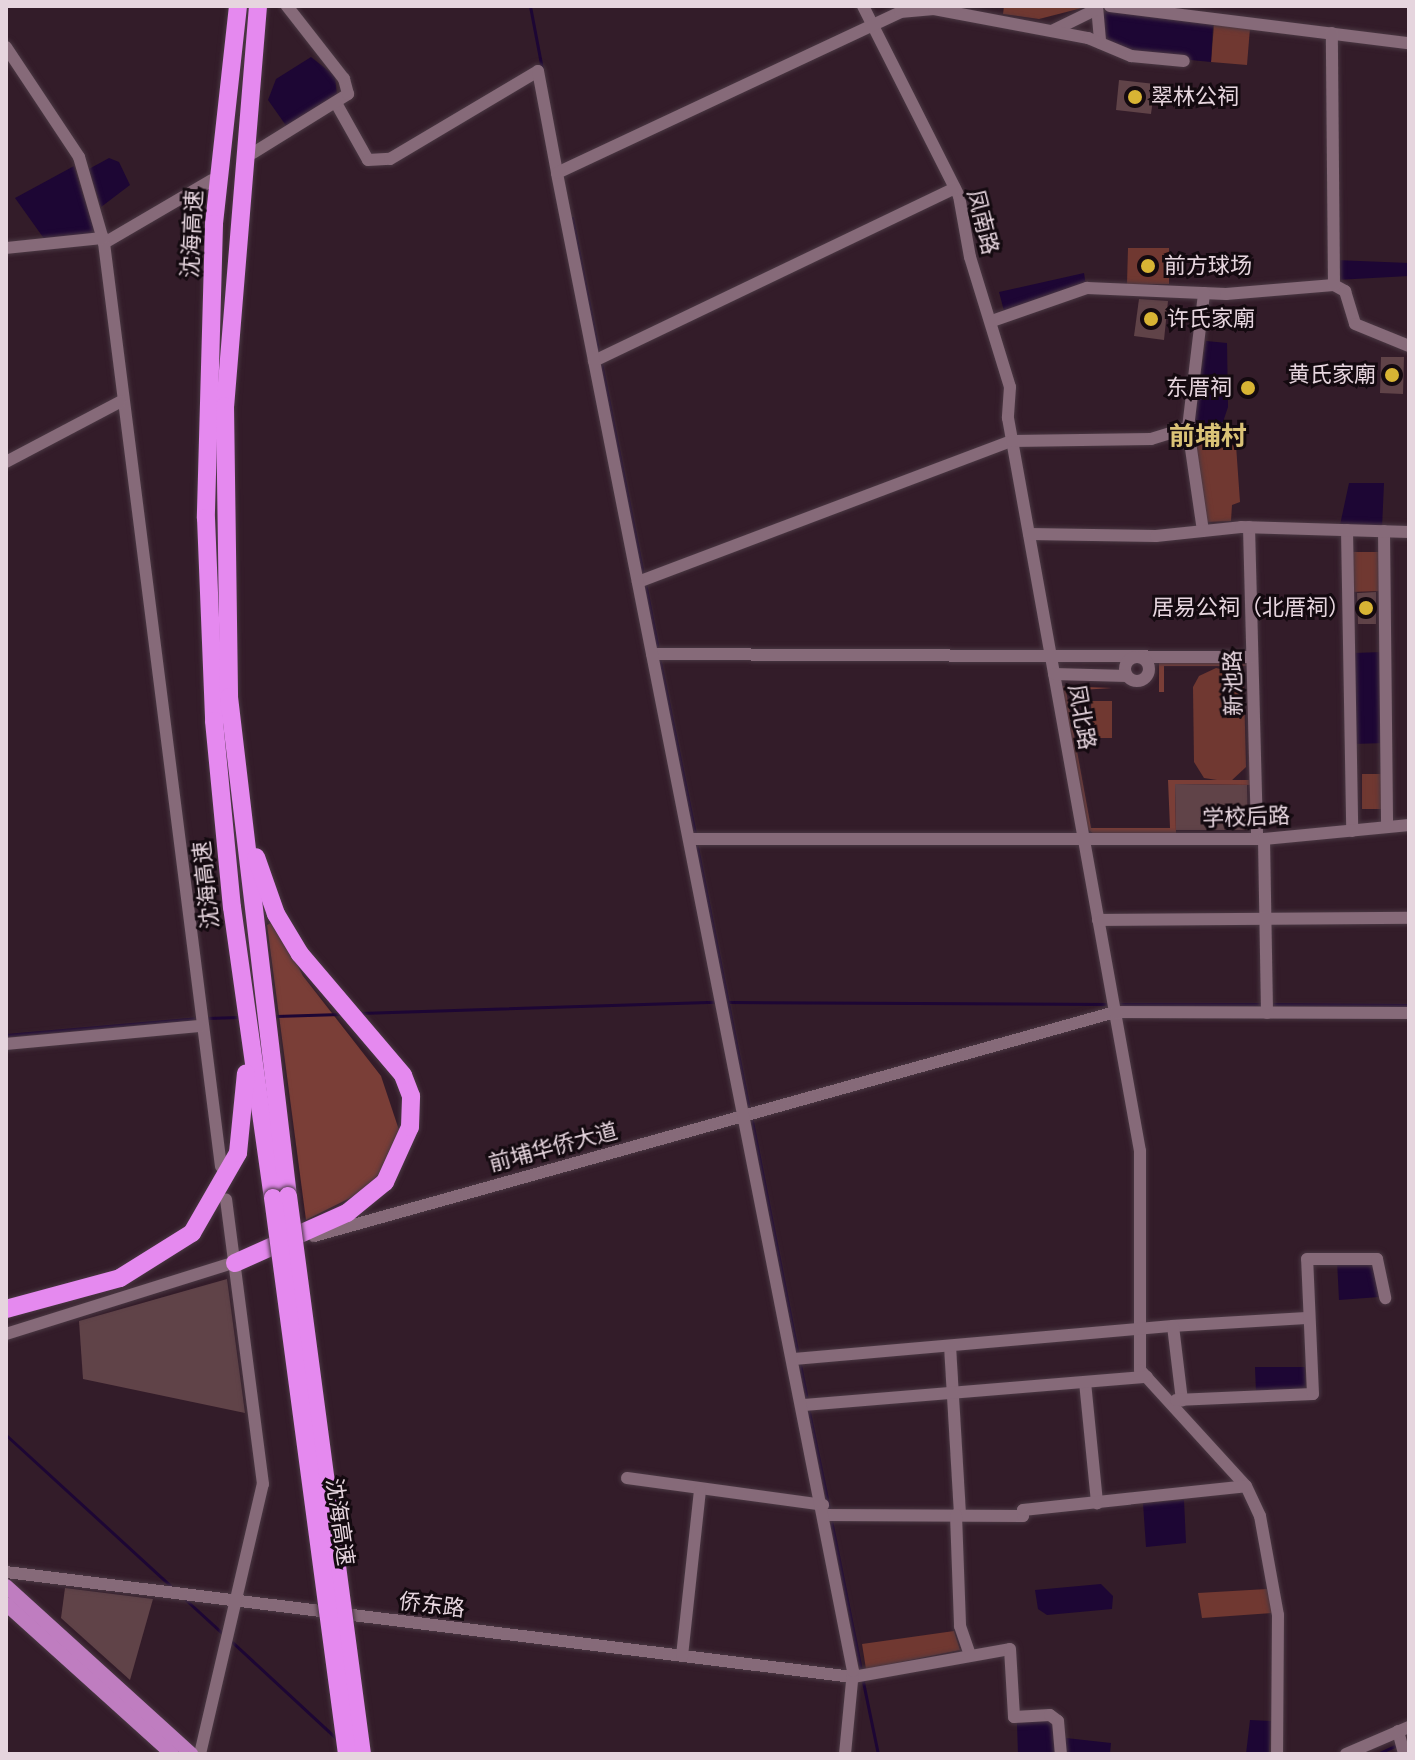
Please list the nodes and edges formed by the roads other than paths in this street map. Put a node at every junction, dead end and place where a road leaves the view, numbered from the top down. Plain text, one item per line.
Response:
1 (238, 6) edge
2 (258, 6) edge
3 (287, 6) edge
4 (863, 6) edge
5 (1110, 6) edge
6 (1096, 8) edge
7 (870, 27) junction
8 (1043, 32) junction
9 (1332, 33) junction
10 (1100, 43) junction
11 (1409, 43) edge
12 (6, 47) edge
13 (1184, 61) dead end
14 (336, 103) junction
15 (253, 153) dead end
16 (561, 171) junction
17 (212, 180) dead end
18 (955, 188) junction
19 (104, 240) junction
20 (6, 248) edge
21 (1334, 285) junction
22 (1204, 293) junction
23 (992, 321) junction
24 (1409, 346) edge
25 (598, 359) junction
26 (120, 402) junction
27 (1188, 428) junction
28 (1012, 441) junction
29 (6, 462) edge
30 (1249, 527) junction
31 (1347, 530) junction
32 (1203, 531) junction
33 (1384, 531) junction
34 (1409, 532) edge
35 (1029, 534) junction
36 (642, 580) junction
37 (657, 654) junction
38 (1136, 657) junction
39 (1252, 657) junction
40 (1051, 658) junction
41 (1054, 674) junction
42 (1127, 676) junction
43 (243, 810) junction
44 (1409, 825) edge
45 (1387, 827) junction
46 (1352, 831) junction
47 (1083, 837) junction
48 (693, 839) junction
49 (1260, 839) junction
50 (1409, 918) edge
51 (1265, 919) junction
52 (1098, 920) junction
53 (240, 966) junction
54 (1114, 1006) junction
55 (1266, 1007) junction
56 (1409, 1013) edge
57 (200, 1021) junction
58 (6, 1044) edge
59 (748, 1115) junction
60 (221, 1167) dead end
61 (281, 1197) junction
62 (226, 1199) dead end
63 (235, 1263) junction
64 (1385, 1298) dead end
65 (6, 1309) edge
66 (1309, 1318) junction
67 (1173, 1326) junction
68 (1140, 1330) junction
69 (6, 1334) edge
70 (950, 1346) junction
71 (797, 1359) junction
72 (1147, 1377) junction
73 (1085, 1382) junction
74 (954, 1393) junction
75 (1175, 1400) junction
76 (807, 1405) junction
77 (627, 1478) dead end
78 (1246, 1486) junction
79 (700, 1491) junction
80 (1097, 1503) junction
81 (827, 1512) junction
82 (958, 1515) junction
83 (6, 1572) edge
84 (6, 1586) edge
85 (236, 1600) junction
86 (6, 1604) edge
87 (970, 1655) junction
88 (682, 1656) junction
89 (859, 1676) junction
90 (1403, 1740) edge
91 (172, 1754) edge
92 (191, 1754) edge
93 (200, 1754) edge
94 (347, 1754) edge
95 (362, 1754) edge
96 (845, 1754) edge
97 (1061, 1754) edge
98 (1277, 1754) edge
99 (1346, 1754) edge

1 - 53 highway, 沈海高速
2 - 43 highway, 沈海高速
3 - 14 street
4 - 7 street, 凤南路
5 - 9 street
6 - 8 street
6 - 10 street
7 - 8 street
7 - 16 street
7 - 18 street, 凤南路
8 - 10 street
9 - 11 street
9 - 21 street
10 - 13 street
12 - 19 street
14 - 15 street
14 - 16 street
16 - 25 street
17 - 19 street
18 - 23 street, 凤南路
18 - 25 street
19 - 20 street
19 - 26 street
21 - 22 street
21 - 24 street
22 - 23 street
22 - 27 street
23 - 28 street, 凤南路
25 - 36 street
26 - 29 street
26 - 57 street
27 - 28 street
27 - 32 street
28 - 35 street, 凤北路
28 - 36 street
30 - 31 street
30 - 32 street
30 - 39 street, 新池路
31 - 33 street
31 - 46 street
32 - 35 street
33 - 34 street
33 - 45 street
35 - 40 street, 凤北路
36 - 37 street
37 - 40 street
37 - 48 street
38 - 39 street
38 - 40 street
38 - 42 street
38 - 42 street
39 - 49 street, 新池路
40 - 41 street, 凤北路
41 - 42 street
41 - 47 street, 凤北路
43 - 61 highway, 沈海高速
43 - 63 highway
44 - 45 street, 学校后路
45 - 46 street, 学校后路
46 - 49 street, 学校后路
47 - 48 street, 学校后路
47 - 49 street, 学校后路
47 - 52 street, 凤北路
48 - 59 street
49 - 51 street, 新池路
50 - 51 street
51 - 52 street
51 - 55 street, 新池路
52 - 54 street, 凤北路
53 - 61 highway, 沈海高速
53 - 65 highway
54 - 55 street, 前埔华侨大道
54 - 59 street, 前埔华侨大道
54 - 68 street, 凤北路
55 - 56 street, 前埔华侨大道
57 - 58 street
57 - 60 street
59 - 63 street, 前埔华侨大道
59 - 71 street
61 - 94 highway, 沈海高速, bridge
61 - 95 highway, 沈海高速, bridge
62 - 63 street
63 - 69 street, 前埔华侨大道
63 - 85 street
64 - 66 street
66 - 67 street
66 - 75 street
67 - 68 street
67 - 75 street
68 - 70 street
68 - 72 street, 凤北路
70 - 71 street
70 - 74 street
71 - 76 street
72 - 73 street
72 - 75 street
73 - 74 street
73 - 80 street
74 - 76 street
74 - 82 street
75 - 78 street
76 - 81 street
77 - 79 street
78 - 80 street
78 - 98 street
79 - 81 street
79 - 88 street
80 - 82 street
81 - 82 street
81 - 89 street
82 - 87 street
83 - 85 street, 侨东路
84 - 92 main road
85 - 88 street, 侨东路
85 - 93 street
86 - 91 main road
87 - 89 street, 侨东路
87 - 97 street, 侨东路
88 - 89 street, 侨东路
89 - 96 street
90 - 99 street

